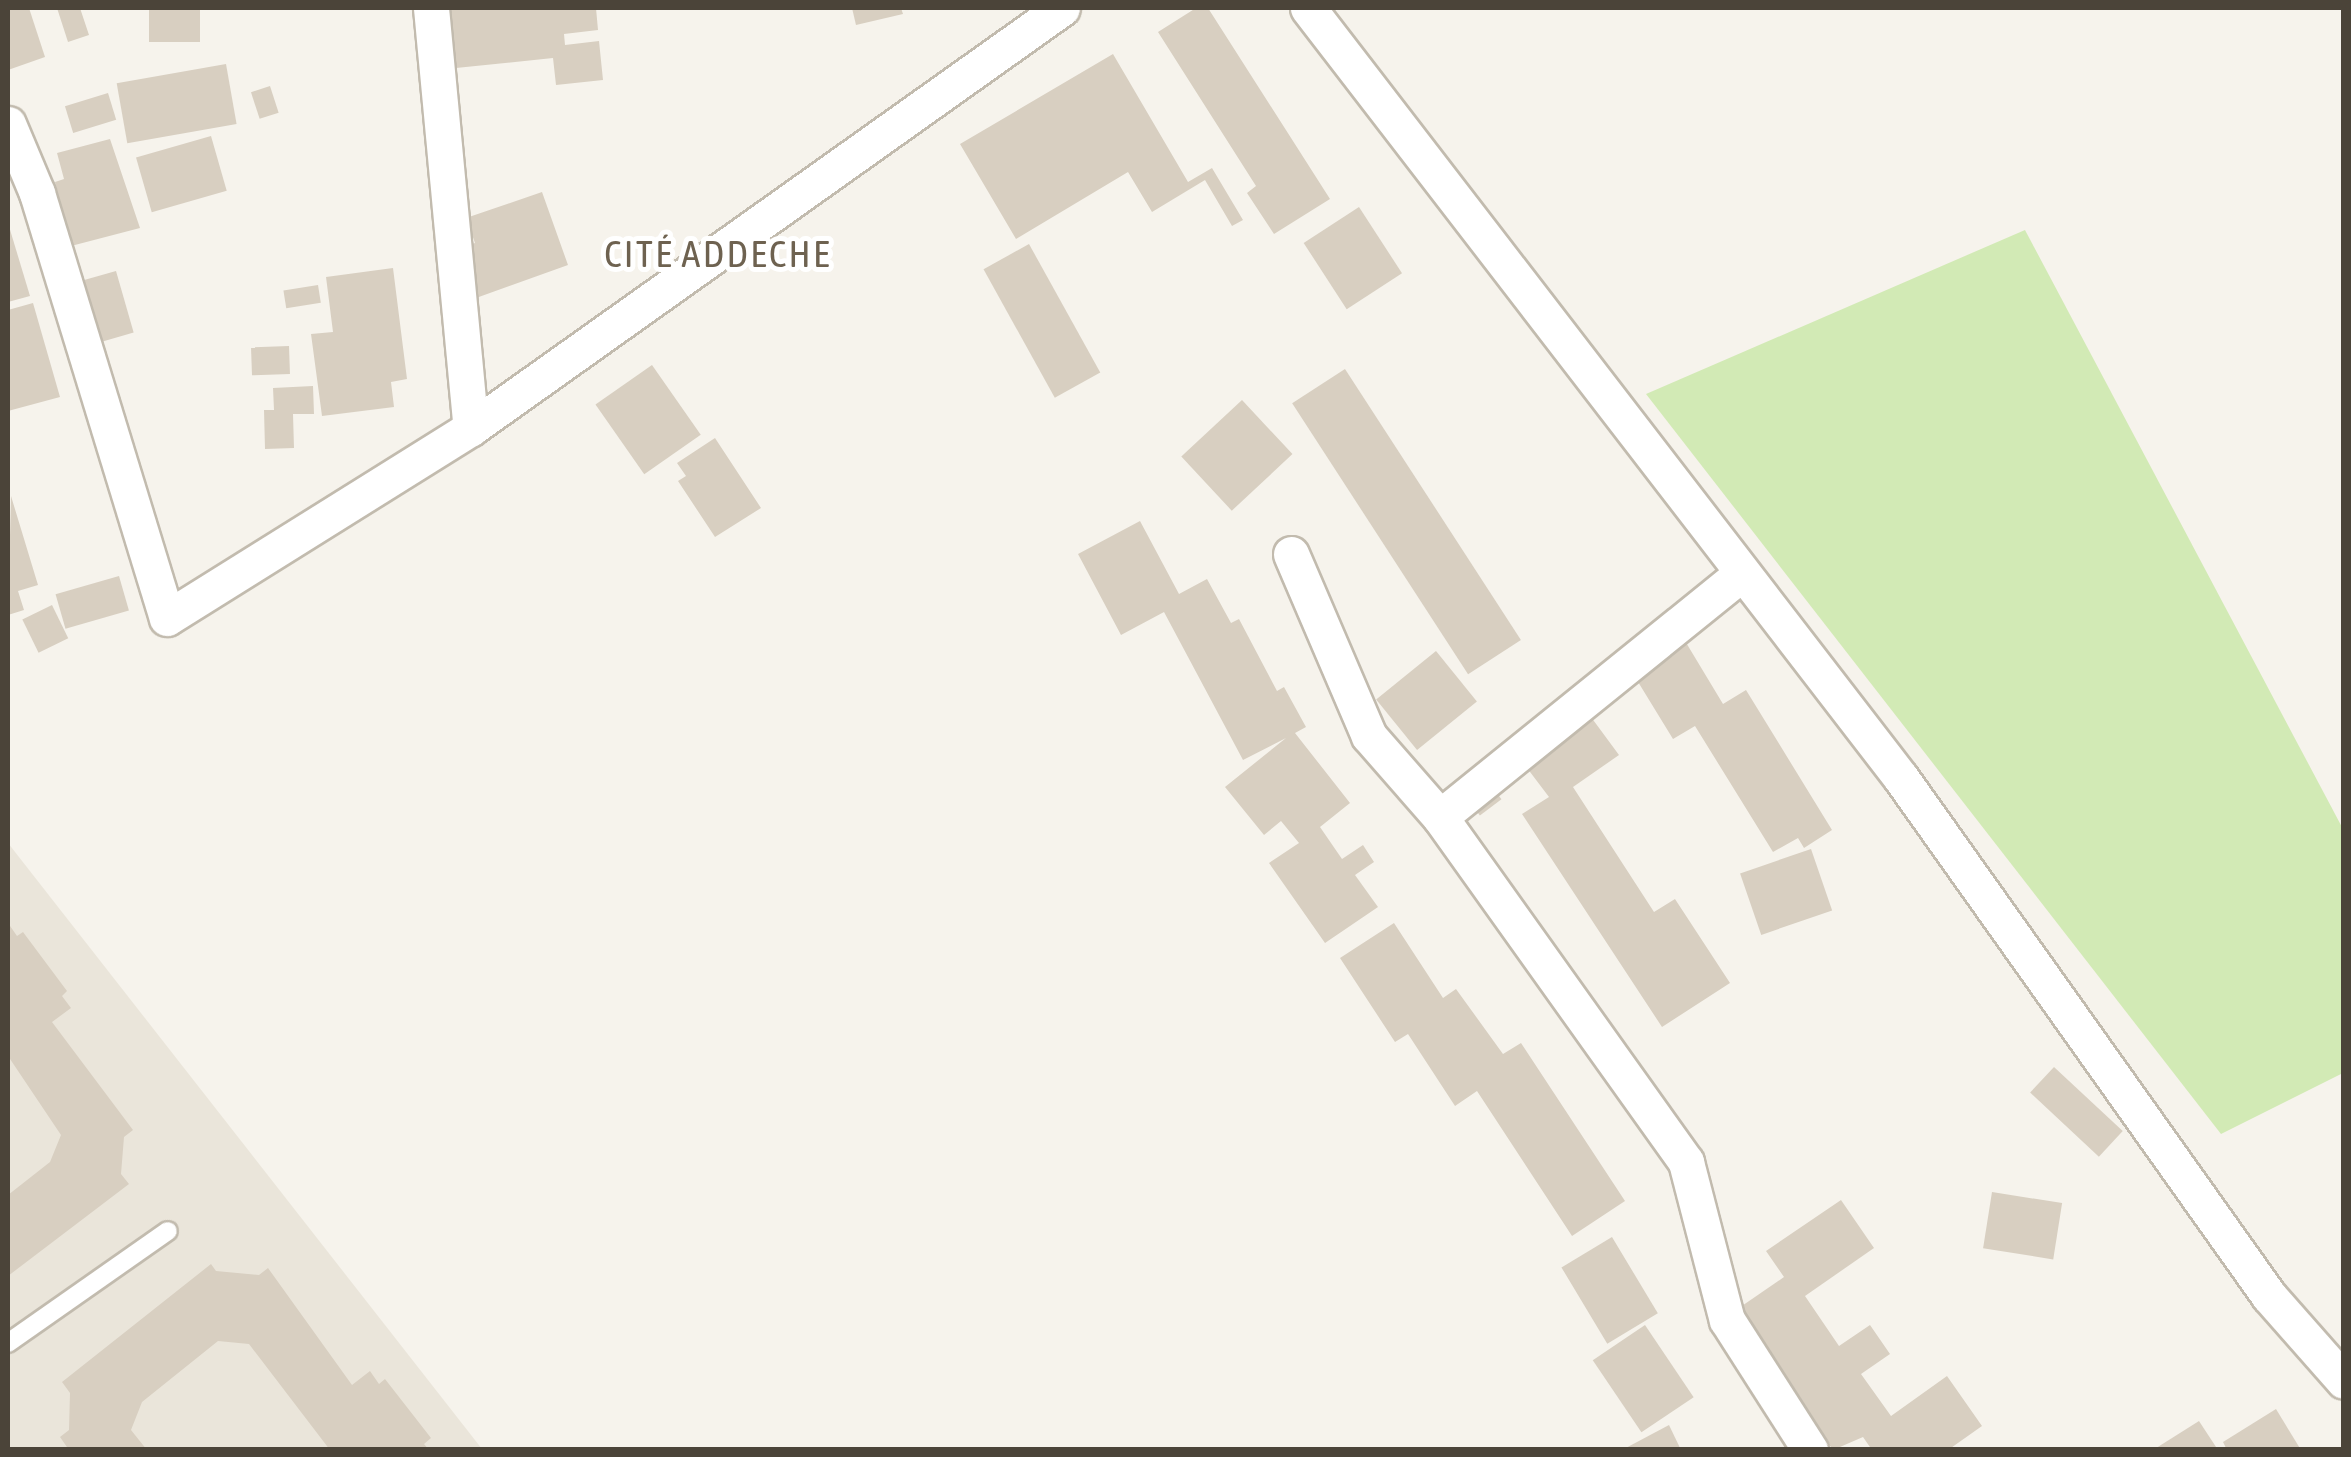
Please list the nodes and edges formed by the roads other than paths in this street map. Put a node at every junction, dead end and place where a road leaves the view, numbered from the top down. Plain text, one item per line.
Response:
1 (431, 8) edge
2 (1062, 8) edge
3 (1308, 8) edge
4 (8, 124) edge
5 (471, 428) junction
6 (1291, 554) dead end
7 (1741, 574) junction
8 (1440, 817) junction
9 (168, 1231) dead end
10 (8, 1343) edge
11 (2344, 1381) edge
12 (1810, 1450) edge

1 - 5 street
2 - 5 street
3 - 7 street
4 - 5 street
6 - 8 street
7 - 8 street
7 - 11 street
8 - 12 street
9 - 10 lane

